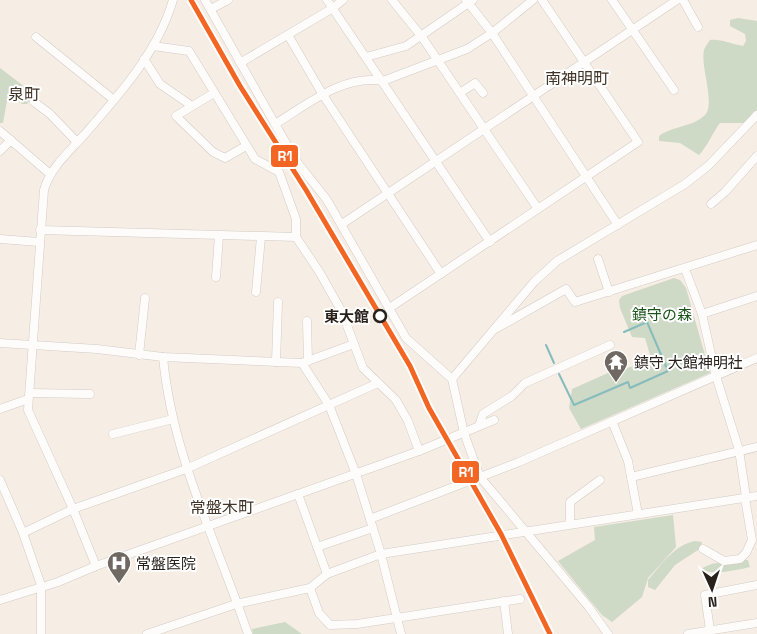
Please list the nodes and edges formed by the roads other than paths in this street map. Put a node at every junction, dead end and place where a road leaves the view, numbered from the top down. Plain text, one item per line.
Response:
1 (173, 0) edge
2 (205, 0) edge
3 (228, 0) edge
4 (326, 0) edge
5 (343, 0) edge
6 (392, 0) edge
7 (533, 0) edge
8 (542, 0) edge
9 (612, 0) edge
10 (677, 0) edge
11 (683, 0) edge
12 (469, 1) edge
13 (333, 8) junction
14 (211, 9) junction
15 (698, 27) dead end
16 (631, 31) junction
17 (492, 33) junction
18 (288, 35) junction
19 (36, 37) dead end
20 (422, 37) junction
21 (153, 46) junction
22 (366, 57) junction
23 (144, 59) junction
24 (436, 59) junction
25 (583, 62) junction
26 (240, 63) junction
27 (383, 81) junction
28 (674, 90) dead end
29 (214, 93) junction
30 (460, 93) junction
31 (484, 93) dead end
32 (323, 94) junction
33 (533, 97) junction
34 (114, 100) junction
35 (34, 102) dead end
36 (192, 106) junction
37 (757, 114) edge
38 (275, 124) junction
39 (484, 129) junction
40 (0, 131) edge
41 (11, 140) junction
42 (77, 142) junction
43 (246, 146) junction
44 (0, 150) edge
45 (757, 156) edge
46 (436, 161) junction
47 (50, 174) junction
48 (587, 177) junction
49 (388, 193) junction
50 (711, 204) dead end
51 (538, 209) junction
52 (342, 224) junction
53 (618, 225) junction
54 (40, 230) junction
55 (219, 236) junction
56 (261, 237) junction
57 (296, 237) junction
58 (0, 239) edge
59 (39, 242) junction
60 (490, 242) junction
61 (757, 245) edge
62 (598, 259) dead end
63 (685, 269) junction
64 (441, 274) junction
65 (216, 277) dead end
66 (256, 292) dead end
67 (609, 292) junction
68 (757, 296) edge
69 (145, 298) dead end
70 (278, 302) dead end
71 (391, 307) junction
72 (702, 314) junction
73 (307, 321) dead end
74 (493, 330) junction
75 (0, 342) edge
76 (354, 344) junction
77 (32, 345) junction
78 (610, 345) dead end
79 (139, 355) junction
80 (163, 357) junction
81 (757, 358) edge
82 (276, 362) junction
83 (305, 362) junction
84 (716, 376) junction
85 (452, 379) junction
86 (378, 383) junction
87 (90, 394) dead end
88 (29, 396) junction
89 (329, 405) junction
90 (0, 409) edge
91 (173, 419) junction
92 (494, 420) dead end
93 (612, 422) junction
94 (479, 426) junction
95 (464, 433) junction
96 (113, 434) dead end
97 (757, 447) edge
98 (739, 450) junction
99 (420, 452) junction
100 (186, 469) junction
101 (356, 474) junction
102 (480, 477) junction
103 (631, 477) junction
104 (0, 480) edge
105 (600, 480) dead end
106 (464, 483) dead end
107 (298, 494) junction
108 (757, 496) edge
109 (745, 498) junction
110 (73, 509) junction
111 (638, 514) junction
112 (370, 519) junction
113 (570, 524) junction
114 (208, 526) junction
115 (373, 528) junction
116 (526, 530) junction
117 (23, 533) junction
118 (317, 547) junction
119 (703, 549) dead end
120 (381, 554) junction
121 (96, 566) junction
122 (327, 574) junction
123 (41, 585) junction
124 (757, 586) edge
125 (310, 588) junction
126 (520, 599) dead end
127 (0, 600) edge
128 (504, 601) junction
129 (236, 604) junction
130 (398, 616) junction
131 (757, 623) edge
132 (710, 630) junction
133 (42, 634) edge
134 (147, 634) edge
135 (248, 634) edge
136 (401, 634) edge
137 (508, 634) edge
138 (608, 634) edge
139 (688, 634) edge

1 - 21 street
2 - 14 street
3 - 14 street
4 - 13 street
5 - 13 street
6 - 20 street
7 - 17 street
8 - 25 street
9 - 16 street
10 - 16 street
11 - 15 street
12 - 17 street
12 - 20 street
13 - 18 street
13 - 22 street
14 - 26 street
16 - 25 street
16 - 28 street
17 - 24 street
17 - 33 street
18 - 26 street
18 - 32 street
19 - 34 street
20 - 22 street
20 - 24 street
21 - 23 street
21 - 29 street
22 - 27 street
23 - 34 street
23 - 36 street
24 - 27 street
24 - 30 street
25 - 33 street
25 - 48 street
26 - 38 street
27 - 32 street
27 - 46 street
29 - 36 street
29 - 43 street
30 - 31 street
30 - 39 street
32 - 38 street
32 - 49 street
33 - 39 street
33 - 48 street
34 - 42 street
35 - 42 street
36 - 43 street
37 - 53 street
38 - 52 street
39 - 46 street
39 - 51 street
40 - 41 street
41 - 44 street
41 - 47 street
42 - 47 street
43 - 57 street
45 - 50 street
46 - 49 street
46 - 60 street
47 - 54 street
48 - 51 street
48 - 53 street
49 - 52 street
49 - 64 street
51 - 60 street
52 - 71 street
53 - 74 street
54 - 55 street
54 - 59 street
55 - 56 street
55 - 65 street
56 - 57 street
56 - 66 street
57 - 76 street
58 - 59 street
59 - 77 street
60 - 64 street
61 - 63 street
62 - 67 street
63 - 67 street
63 - 72 street
64 - 71 street
67 - 74 street
68 - 72 street
69 - 79 street
70 - 82 street
71 - 85 street
72 - 84 street
73 - 83 street
74 - 85 street
75 - 77 street
76 - 83 street
76 - 86 street
77 - 79 street
77 - 88 street
78 - 94 street
79 - 80 street
80 - 82 street
80 - 91 street
81 - 84 street
82 - 83 street
83 - 89 street
84 - 93 street
84 - 98 street
85 - 95 street
86 - 89 street
86 - 99 street
87 - 88 street
88 - 90 street
88 - 110 street
89 - 100 street
89 - 101 street
91 - 96 street
91 - 100 street
92 - 94 street
93 - 102 street
93 - 103 street
94 - 95 street
95 - 99 street
95 - 102 street
97 - 98 street
98 - 103 street
98 - 109 street
99 - 101 street
100 - 110 street
100 - 114 street
101 - 107 street
101 - 112 street
102 - 116 street
103 - 111 street
104 - 117 street
105 - 113 street
106 - 112 street
107 - 114 street
107 - 118 street
108 - 109 street
109 - 111 street
109 - 119 street
110 - 117 street
110 - 121 street
111 - 113 street
112 - 115 street
113 - 116 street
114 - 121 street
114 - 129 street
115 - 118 street
115 - 120 street
116 - 120 street
116 - 138 street
117 - 123 street
118 - 122 street
120 - 122 street
120 - 130 street
121 - 123 street
122 - 125 street
123 - 127 street
123 - 133 street
124 - 132 street
125 - 129 street
125 - 130 street
126 - 128 street
128 - 130 street
128 - 137 street
129 - 134 street
129 - 135 street
130 - 136 street
131 - 132 street
132 - 139 street

